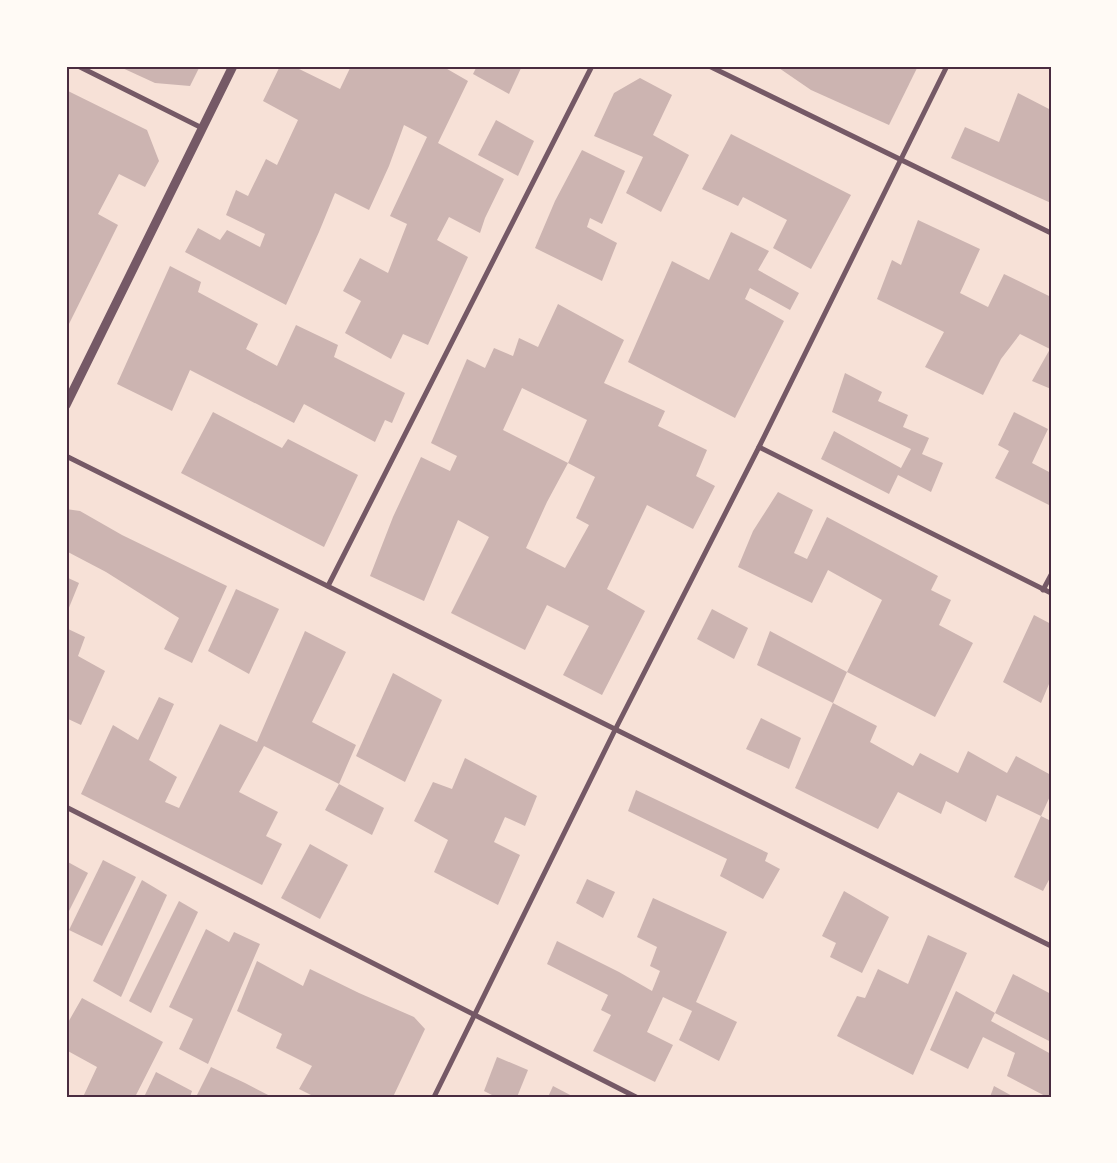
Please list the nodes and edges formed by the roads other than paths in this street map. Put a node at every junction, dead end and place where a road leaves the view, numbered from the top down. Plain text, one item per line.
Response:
1 (78, 66) edge
2 (233, 66) edge
3 (592, 66) edge
4 (709, 66) edge
5 (947, 66) edge
6 (202, 128) junction
7 (901, 160) junction
8 (1051, 233) edge
9 (66, 405) edge
10 (759, 447) junction
11 (66, 456) edge
12 (1051, 575) edge
13 (328, 586) junction
14 (1043, 590) junction
15 (1051, 594) edge
16 (615, 730) junction
17 (66, 807) edge
18 (1051, 946) edge
19 (476, 1015) junction
20 (434, 1097) edge
21 (636, 1097) edge

1 - 6 street
2 - 6 street
3 - 13 street
4 - 7 street
5 - 7 street
6 - 9 street
7 - 8 street
7 - 10 street
10 - 14 street
10 - 16 street
11 - 13 street
12 - 14 street
13 - 16 street
14 - 15 street
16 - 18 street
16 - 19 street
17 - 19 street
19 - 20 street
19 - 21 street

